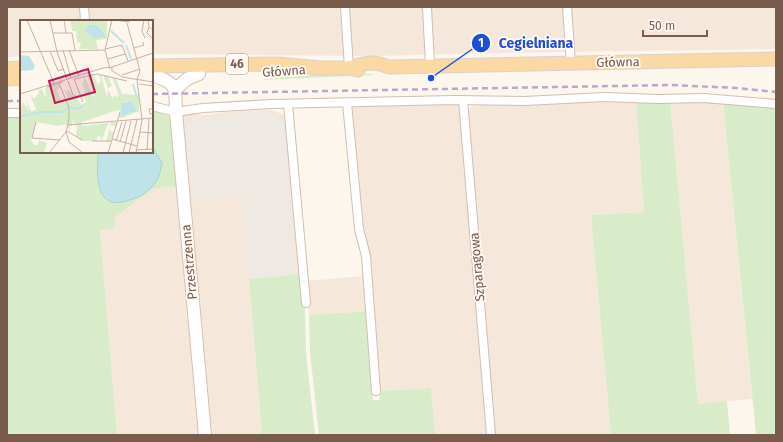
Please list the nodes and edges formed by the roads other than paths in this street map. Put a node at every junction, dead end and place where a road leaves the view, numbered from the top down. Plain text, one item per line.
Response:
1 (84, 7) edge
2 (345, 7) edge
3 (427, 7) edge
4 (567, 7) edge
5 (85, 20) edge
6 (776, 59) edge
7 (572, 63) junction
8 (153, 66) edge
9 (430, 66) junction
10 (20, 68) edge
11 (321, 68) junction
12 (349, 68) junction
13 (7, 69) edge
14 (199, 74) junction
15 (153, 75) edge
16 (153, 75) edge
17 (20, 78) edge
18 (7, 79) edge
19 (176, 89) junction
20 (463, 100) junction
21 (347, 103) junction
22 (288, 104) junction
23 (776, 104) edge
24 (153, 106) edge
25 (176, 112) junction
26 (7, 113) edge
27 (20, 113) edge
28 (306, 303) dead end
29 (376, 391) dead end
30 (204, 435) edge
31 (492, 435) edge

1 - 5 street
2 - 12 street
3 - 9 street
4 - 7 street
6 - 7 main road, Główna / 46
7 - 9 main road, Główna / 46
8 - 11 main road, Główna / 46
9 - 12 main road, Główna / 46
10 - 13 main road
11 - 12 main road, Główna / 46
11 - 14 main road, Główna / 46
14 - 15 main road, Główna / 46
14 - 19 street
16 - 19 street
17 - 18 main road
19 - 25 street, Przestrzenna
20 - 21 street
20 - 23 street
20 - 31 street, Szparagowa
21 - 22 street
21 - 29 street
22 - 25 street
22 - 28 street
24 - 25 street
25 - 30 street, Przestrzenna
26 - 27 street

